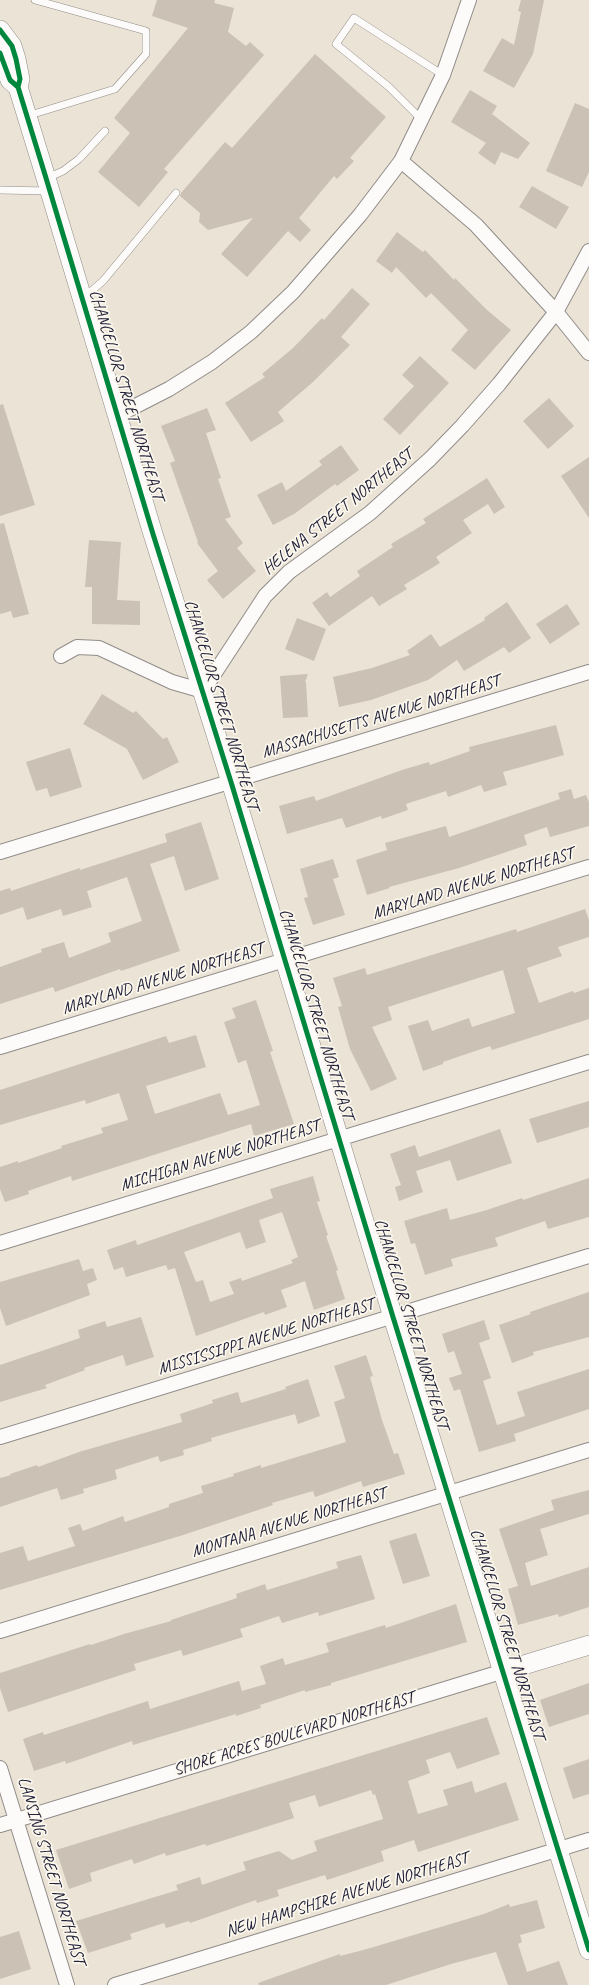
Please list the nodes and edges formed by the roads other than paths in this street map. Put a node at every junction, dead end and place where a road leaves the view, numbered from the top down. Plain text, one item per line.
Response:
1 (35, 0) edge
2 (469, 0) edge
3 (0, 31) edge
4 (0, 34) edge
5 (0, 53) edge
6 (443, 75) junction
7 (18, 87) junction
8 (27, 116) junction
9 (421, 119) junction
10 (105, 131) dead end
11 (401, 162) junction
12 (48, 185) junction
13 (0, 190) edge
14 (176, 193) dead end
15 (589, 251) edge
16 (83, 298) junction
17 (556, 312) junction
18 (589, 353) edge
19 (118, 415) junction
20 (61, 656) dead end
21 (589, 672) edge
22 (202, 691) junction
23 (231, 782) junction
24 (0, 852) edge
25 (589, 867) edge
26 (284, 960) junction
27 (0, 1047) edge
28 (589, 1062) edge
29 (340, 1138) junction
30 (0, 1243) edge
31 (589, 1256) edge
32 (393, 1317) junction
33 (0, 1437) edge
34 (589, 1450) edge
35 (448, 1493) junction
36 (0, 1631) edge
37 (589, 1645) edge
38 (504, 1671) junction
39 (0, 1768) edge
40 (16, 1819) junction
41 (0, 1825) edge
42 (589, 1840) edge
43 (558, 1850) junction
44 (589, 1950) edge
45 (67, 1985) edge
46 (115, 1985) edge

1 - 8 lane
2 - 6 street
3 - 4 street, CHANCELLOR STREET NORTHEAST
3 - 7 street, CHANCELLOR STREET NORTHEAST
5 - 7 street, CHANCELLOR STREET NORTHEAST
6 - 9 street
6 - 9 lane
7 - 8 street, CHANCELLOR STREET NORTHEAST
8 - 12 street, CHANCELLOR STREET NORTHEAST
9 - 11 street
10 - 12 lane
11 - 17 street
11 - 19 street
12 - 13 lane
12 - 16 street, CHANCELLOR STREET NORTHEAST
14 - 16 lane
15 - 17 street, HELENA STREET NORTHEAST
16 - 19 street, CHANCELLOR STREET NORTHEAST
17 - 18 street
17 - 22 street, HELENA STREET NORTHEAST
19 - 22 street, CHANCELLOR STREET NORTHEAST
20 - 22 street
21 - 23 street, MASSACHUSETTS AVENUE NORTHEAST
22 - 23 street, CHANCELLOR STREET NORTHEAST
23 - 24 street, MASSACHUSETTS AVENUE NORTHEAST
23 - 26 street, CHANCELLOR STREET NORTHEAST
25 - 26 street, MARYLAND AVENUE NORTHEAST
26 - 27 street, MARYLAND AVENUE NORTHEAST
26 - 29 street, CHANCELLOR STREET NORTHEAST
28 - 29 street, MICHIGAN AVENUE NORTHEAST
29 - 30 street, MICHIGAN AVENUE NORTHEAST
29 - 32 street, CHANCELLOR STREET NORTHEAST
31 - 32 street, MISSISSIPPI AVENUE NORTHEAST
32 - 33 street, MISSISSIPPI AVENUE NORTHEAST
32 - 35 street, CHANCELLOR STREET NORTHEAST
34 - 35 street, MONTANA AVENUE NORTHEAST
35 - 36 street, MONTANA AVENUE NORTHEAST
35 - 38 street, CHANCELLOR STREET NORTHEAST
37 - 38 street, SHORE ACRES BOULEVARD NORTHEAST
38 - 40 street, SHORE ACRES BOULEVARD NORTHEAST
38 - 43 street, CHANCELLOR STREET NORTHEAST
39 - 40 street, LANSING STREET NORTHEAST
40 - 41 street, SHORE ACRES BOULEVARD NORTHEAST
40 - 45 street, LANSING STREET NORTHEAST
42 - 43 street, NEW HAMPSHIRE AVENUE NORTHEAST
43 - 44 street, CHANCELLOR STREET NORTHEAST
43 - 46 street, NEW HAMPSHIRE AVENUE NORTHEAST

